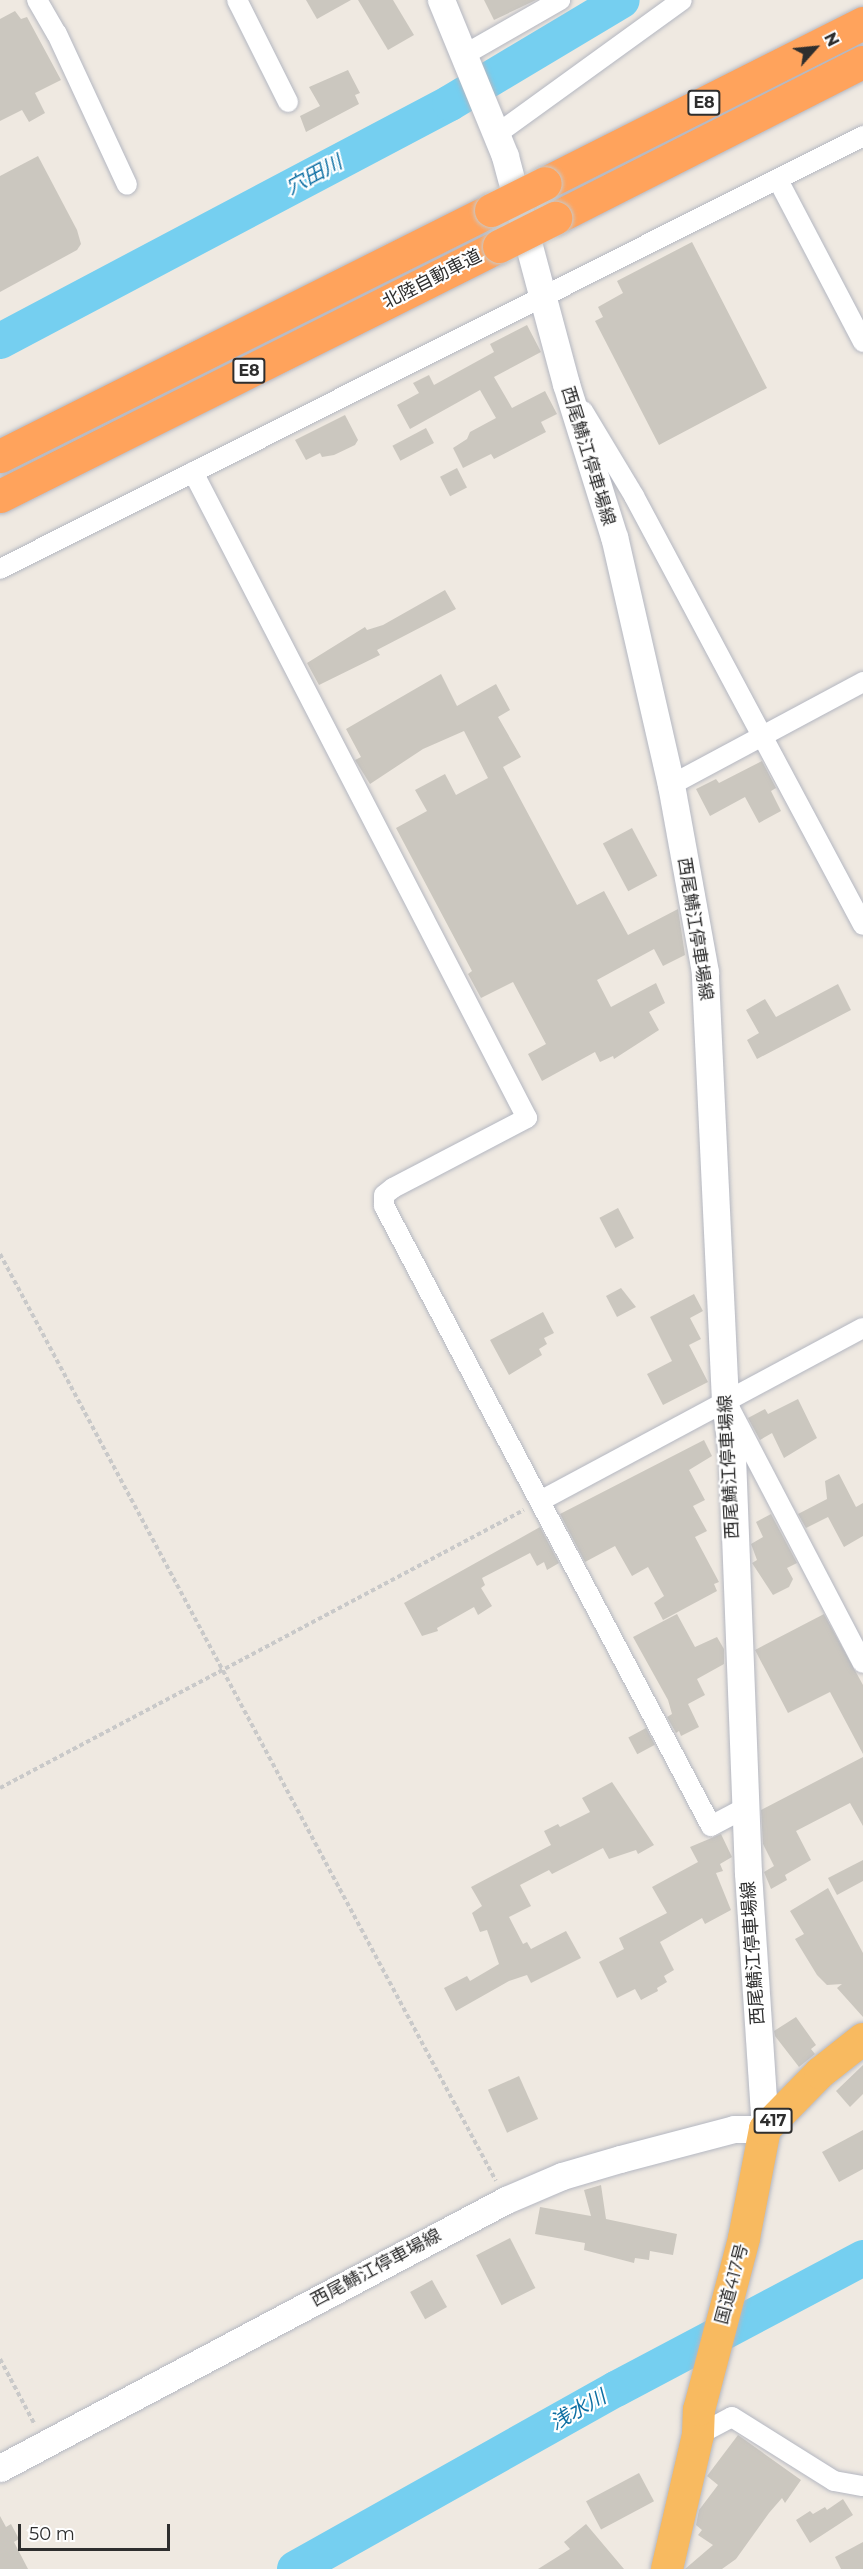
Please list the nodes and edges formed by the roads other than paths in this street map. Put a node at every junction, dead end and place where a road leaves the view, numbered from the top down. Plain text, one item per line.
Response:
1 (37, 0) edge
2 (237, 0) edge
3 (441, 0) edge
4 (560, 0) edge
5 (682, 0) edge
6 (863, 23) edge
7 (465, 60) junction
8 (863, 62) edge
9 (288, 102) dead end
10 (493, 124) junction
11 (863, 136) edge
12 (778, 180) junction
13 (128, 186) dead end
14 (543, 298) junction
15 (863, 342) edge
16 (566, 384) junction
17 (0, 456) edge
18 (193, 472) junction
19 (0, 496) edge
20 (0, 569) edge
21 (863, 682) edge
22 (763, 736) junction
23 (671, 785) junction
24 (863, 925) edge
25 (863, 1328) edge
26 (725, 1401) junction
27 (540, 1502) junction
28 (863, 1664) edge
29 (747, 1807) junction
30 (863, 2039) edge
31 (765, 2129) junction
32 (699, 2422) junction
33 (0, 2468) edge
34 (863, 2486) edge
35 (667, 2569) edge

1 - 13 street
2 - 9 street
3 - 7 main road, 西尾鯖江停車場線
4 - 7 street
5 - 10 street
6 - 17 highway, 北陸自動車道 / E8, bridge
7 - 10 main road, 西尾鯖江停車場線
8 - 19 highway, 北陸自動車道 / E8, bridge
10 - 14 main road, 西尾鯖江停車場線
11 - 12 street
12 - 14 street
12 - 15 street
14 - 16 main road, 西尾鯖江停車場線
14 - 18 street
16 - 22 street
16 - 23 main road, 西尾鯖江停車場線
18 - 20 street
18 - 27 street
21 - 22 street
22 - 23 street
22 - 24 street
23 - 26 main road, 西尾鯖江停車場線
25 - 26 street
26 - 27 street
26 - 28 street
26 - 29 main road, 西尾鯖江停車場線
27 - 29 street
29 - 31 main road, 西尾鯖江停車場線
30 - 31 highway, 417
31 - 32 highway, 国道417号 / 417
31 - 33 main road, 西尾鯖江停車場線
32 - 34 street
32 - 35 highway, 国道417号 / 417

